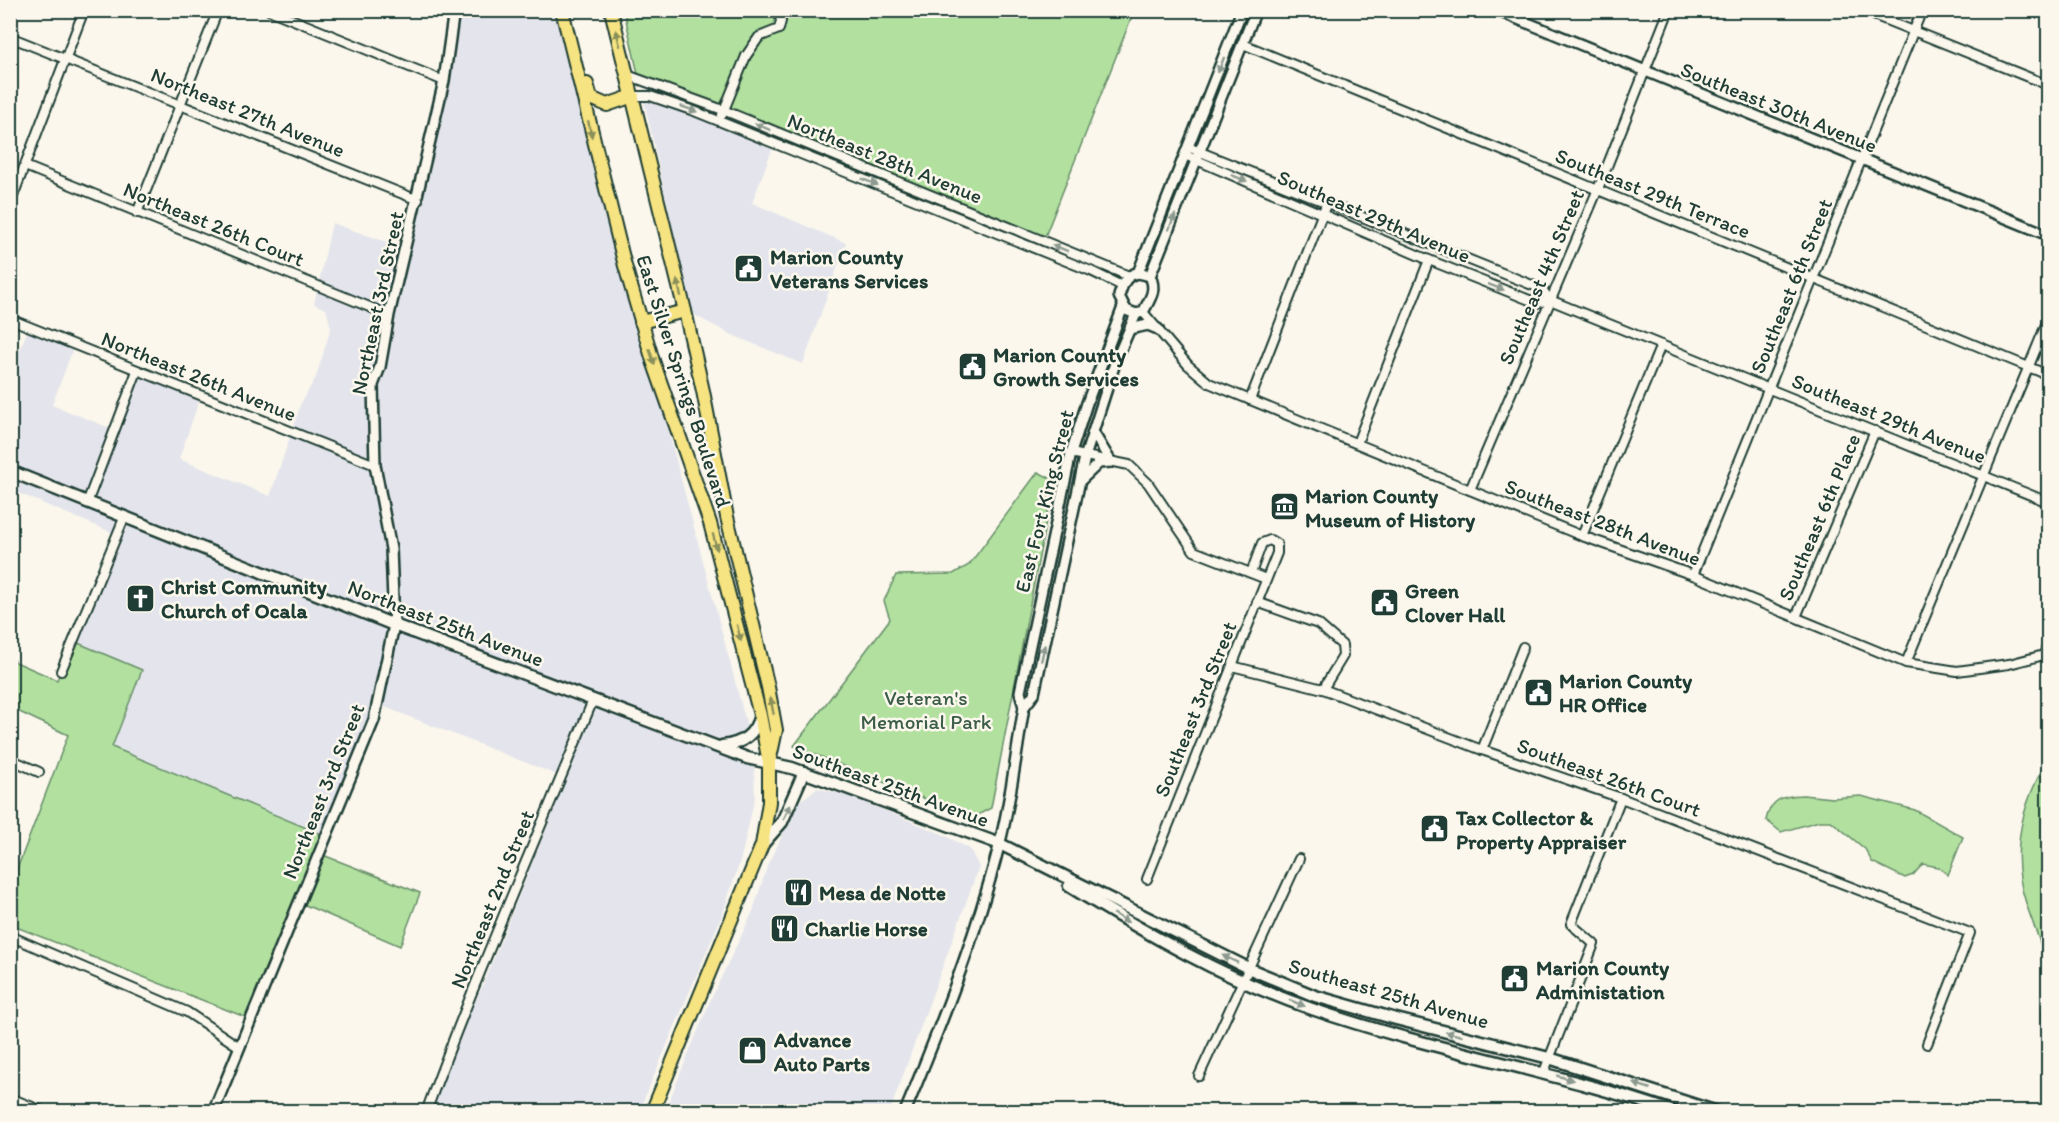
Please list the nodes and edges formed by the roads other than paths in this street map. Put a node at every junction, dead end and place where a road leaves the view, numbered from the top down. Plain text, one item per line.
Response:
1 (84, 10) edge
2 (218, 10) edge
3 (269, 10) edge
4 (454, 10) edge
5 (562, 10) edge
6 (568, 10) edge
7 (611, 10) edge
8 (778, 10) edge
9 (1242, 10) edge
10 (1256, 10) edge
11 (1496, 10) edge
12 (1669, 10) edge
13 (1861, 10) edge
14 (1922, 10) edge
15 (10, 31) edge
16 (1914, 32) junction
17 (13, 39) edge
18 (1243, 44) junction
19 (65, 59) junction
20 (1646, 72) junction
21 (627, 75) junction
22 (444, 81) junction
23 (2049, 85) edge
24 (633, 96) junction
25 (180, 104) junction
26 (723, 110) junction
27 (719, 121) junction
28 (1187, 151) junction
29 (1199, 156) junction
30 (1862, 161) junction
31 (25, 166) junction
32 (1598, 189) junction
33 (418, 200) junction
34 (1327, 202) junction
35 (10, 204) edge
36 (137, 213) junction
37 (1322, 213) junction
38 (2049, 235) edge
39 (1429, 260) junction
40 (1134, 275) junction
41 (1150, 276) junction
42 (1813, 279) junction
43 (1122, 286) junction
44 (1550, 300) junction
45 (1123, 307) junction
46 (685, 311) junction
47 (1140, 313) junction
48 (390, 315) junction
49 (10, 319) edge
50 (2049, 320) edge
51 (640, 322) junction
52 (1130, 329) junction
53 (1158, 329) junction
54 (1661, 345) junction
55 (2029, 366) junction
56 (137, 371) junction
57 (2049, 375) edge
58 (1769, 389) junction
59 (1250, 400) junction
60 (1875, 431) junction
61 (1093, 432) junction
62 (1357, 443) junction
63 (1071, 453) junction
64 (1085, 457) junction
65 (1111, 462) junction
66 (375, 465) junction
67 (10, 471) edge
68 (1984, 476) junction
69 (1078, 486) junction
70 (1470, 490) junction
71 (2049, 502) edge
72 (87, 503) junction
73 (124, 518) junction
74 (1582, 536) junction
75 (1251, 573) junction
76 (1693, 575) junction
77 (1266, 579) junction
78 (1257, 602) junction
79 (1796, 617) junction
80 (394, 625) junction
81 (2049, 643) edge
82 (1523, 647) dead end
83 (2046, 655) edge
84 (1906, 663) junction
85 (1232, 666) junction
86 (61, 671) dead end
87 (1323, 689) junction
88 (593, 700) junction
89 (1024, 707) junction
90 (760, 715) junction
91 (718, 747) junction
92 (1482, 750) junction
93 (10, 759) edge
94 (769, 764) junction
95 (39, 772) dead end
96 (804, 772) junction
97 (1621, 798) junction
98 (1000, 844) junction
99 (762, 845) junction
100 (1299, 859) dead end
101 (1147, 879) dead end
102 (10, 936) edge
103 (1250, 969) junction
104 (1244, 982) junction
105 (1927, 1044) dead end
106 (238, 1046) junction
107 (1549, 1058) junction
108 (1544, 1072) junction
109 (1199, 1076) dead end
110 (10, 1098) edge
111 (45, 1112) edge
112 (213, 1112) edge
113 (426, 1112) edge
114 (652, 1112) edge
115 (905, 1112) edge
116 (1674, 1112) edge
117 (1717, 1112) edge

1 - 19 street
2 - 25 street
3 - 22 street
4 - 22 street, Northeast 3rd Street
5 -> 51 main road, East Silver Springs Boulevard
6 - 24 main road
21 -> 7 main road, East Silver Springs Boulevard
8 - 26 street
9 -> 28 street
10 - 18 street
11 - 20 street, Southeast 30th Avenue
12 - 20 street, Southeast 4th Street
13 - 16 street
14 - 16 street, Southeast 6th Street
15 - 17 street
16 - 23 street
16 - 30 street, Southeast 6th Street
17 - 19 street
18 - 29 street
18 - 32 street, Southeast 29th Terrace
19 - 25 street, Northeast 27th Avenue
19 - 31 street
20 - 30 street, Southeast 30th Avenue
20 - 32 street, Southeast 4th Street
21 - 24 main road, East Silver Springs Boulevard
21 - 26 street, Northeast 28th Avenue
22 - 33 street, Northeast 3rd Street
24 -> 27 street, Northeast 28th Avenue
46 -> 24 main road, East Silver Springs Boulevard
25 - 33 street, Northeast 27th Avenue
25 - 36 street
26 - 27 street
40 -> 26 street, Northeast 28th Avenue
27 -> 43 street, Northeast 28th Avenue
28 - 29 street, Southeast 29th Avenue
28 - 40 street
29 - 34 street, Southeast 29th Avenue
29 -> 37 street, Southeast 29th Avenue
41 -> 29 street
30 - 38 street, Southeast 30th Avenue
30 - 42 street, Southeast 6th Street
31 - 35 street
31 - 36 street, Northeast 26th Court
32 - 42 street, Southeast 29th Terrace
32 - 44 street, Southeast 4th Street
33 - 48 street, Northeast 3rd Street
34 - 37 street
34 - 44 street, Southeast 29th Avenue
36 - 48 street, Northeast 26th Court
37 - 39 street, Southeast 29th Avenue
37 - 59 street
39 -> 44 street, Southeast 29th Avenue
39 - 62 street
40 - 41 street
40 - 43 street
41 - 47 street
42 - 55 street, Southeast 29th Terrace
42 - 58 street, Southeast 6th Street
43 - 45 street
44 - 54 street, Southeast 29th Avenue
44 - 70 street, Southeast 4th Street
45 - 47 street
45 - 63 street, East Fort King Street
46 - 51 main road
94 -> 46 main road, East Silver Springs Boulevard
47 - 52 street, East Fort King Street
47 - 53 street, Southeast 28th Avenue
48 - 66 street, Northeast 3rd Street
49 - 56 street, Northeast 26th Avenue
50 - 55 street
51 -> 90 main road, East Silver Springs Boulevard
52 - 53 street
52 - 61 street, East Fort King Street
53 - 59 street, Southeast 28th Avenue
54 - 58 street, Southeast 29th Avenue
54 - 74 street
55 - 57 street, Southeast 29th Terrace
55 - 68 street
56 - 66 street, Northeast 26th Avenue
56 - 72 street
58 - 60 street, Southeast 29th Avenue
58 - 76 street, Southeast 6th Street
59 - 62 street, Southeast 28th Avenue
60 - 68 street, Southeast 29th Avenue
60 - 79 street, Southeast 6th Place
61 - 64 street, East Fort King Street
61 - 65 street
62 - 70 street, Southeast 28th Avenue
63 - 64 street
63 - 89 street, East Fort King Street
64 - 65 street
64 - 69 street, East Fort King Street
65 - 69 street
65 - 75 street
66 - 80 street, Northeast 3rd Street
67 - 72 main road, Northeast 25th Avenue
68 - 71 street, Southeast 29th Avenue
68 - 84 street
89 -> 69 street, East Fort King Street
70 - 74 street, Southeast 28th Avenue
72 - 73 main road, Northeast 25th Avenue
73 - 80 main road, Northeast 25th Avenue
73 - 86 street
74 - 76 street, Southeast 28th Avenue
75 - 77 street
75 - 77 street, Southeast 3rd Street
76 - 79 street, Southeast 28th Avenue
77 - 78 street, Southeast 3rd Street
78 - 85 street, Southeast 3rd Street
78 - 87 street
79 - 84 street, Southeast 28th Avenue
80 - 88 main road, Northeast 25th Avenue
80 - 106 street, Northeast 3rd Street
81 - 83 street
82 - 92 street
83 - 84 street, Southeast 28th Avenue
85 - 87 street, Southeast 26th Court
85 - 101 street, Southeast 3rd Street
87 - 92 street, Southeast 26th Court
88 - 91 main road, Northeast 25th Avenue
88 - 113 street, Northeast 2nd Street
89 - 98 street, East Fort King Street
90 - 91 main road
90 - 94 main road, East Silver Springs Boulevard
91 - 94 main road, Northeast 25th Avenue
92 - 97 street, Southeast 26th Court
93 - 95 street
94 - 96 main road, Southeast 25th Avenue
94 - 99 main road, East Silver Springs Boulevard
96 - 98 main road, Southeast 25th Avenue
99 -> 96 main road
97 - 105 street, Southeast 26th Court
97 - 107 street
103 -> 98 main road, Southeast 25th Avenue
98 -> 104 main road, Southeast 25th Avenue
98 - 115 street, East Fort King Street
99 - 114 main road, East Silver Springs Boulevard
100 - 103 street
102 - 106 street
103 - 104 street
107 -> 103 main road, Southeast 25th Avenue
104 -> 108 main road, Southeast 25th Avenue
104 - 109 street
106 - 112 street, Northeast 3rd Street
107 - 108 street
117 -> 107 main road, Southeast 25th Avenue
108 -> 116 main road, Southeast 25th Avenue
110 - 111 street

